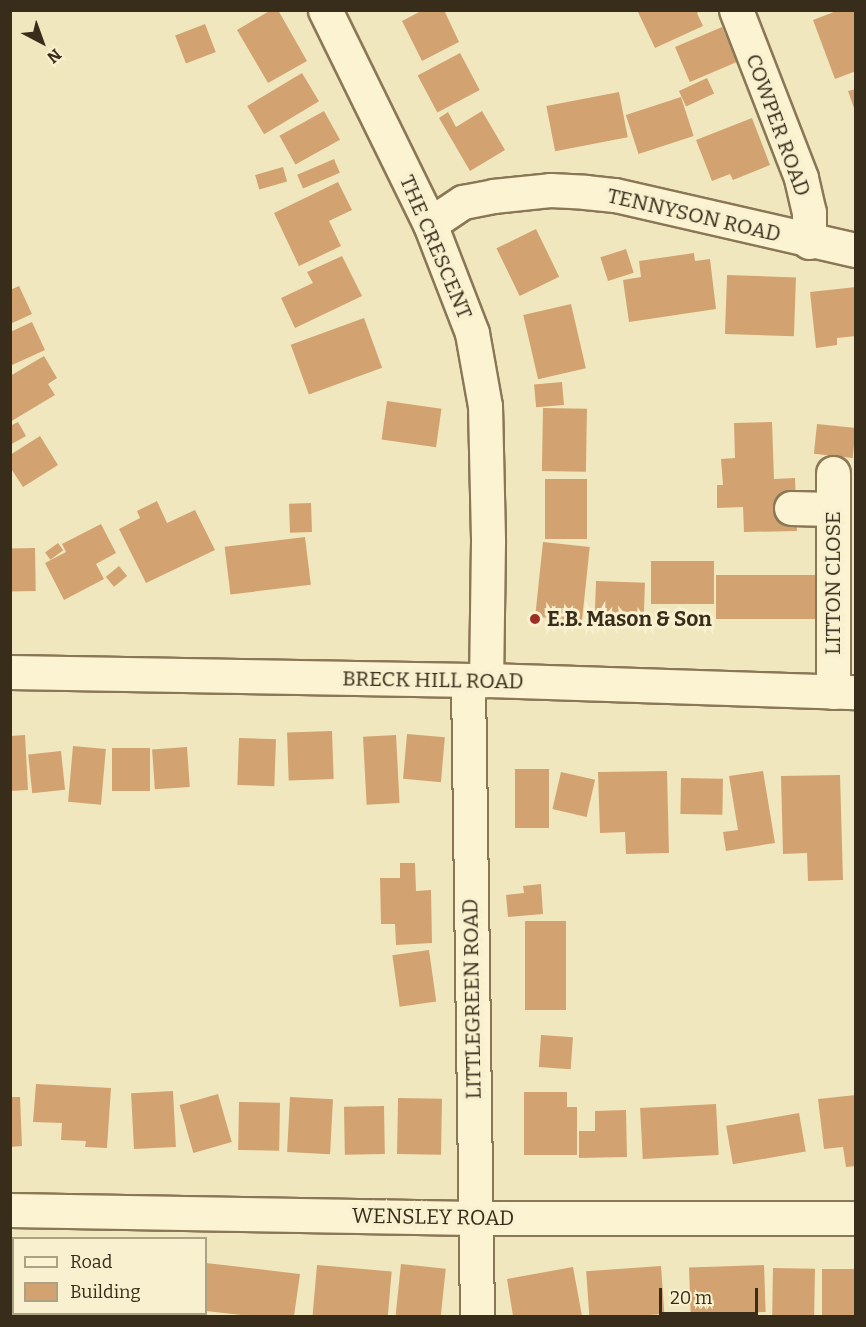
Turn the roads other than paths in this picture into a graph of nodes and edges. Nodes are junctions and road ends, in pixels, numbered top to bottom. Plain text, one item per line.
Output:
1 (325, 10) edge
2 (736, 10) edge
3 (430, 225) junction
4 (809, 242) junction
5 (855, 250) edge
6 (833, 473) dead end
7 (791, 508) dead end
8 (832, 509) junction
9 (10, 672) edge
10 (477, 681) junction
11 (844, 692) edge
12 (10, 1210) edge
13 (474, 1218) junction
14 (855, 1218) edge
15 (477, 1317) edge

1 - 3 street, THE CRESCENT
2 - 4 street, COWPER ROAD
3 - 4 street, TENNYSON ROAD
3 - 10 street, THE CRESCENT
4 - 5 street, TENNYSON ROAD
6 - 8 street, LITTON CLOSE
7 - 8 street
8 - 11 street, LITTON CLOSE
9 - 10 street, BRECK HILL ROAD
10 - 11 street, BRECK HILL ROAD
10 - 13 street, LITTLEGREEN ROAD
12 - 13 street, WENSLEY ROAD
13 - 14 street, WENSLEY ROAD
13 - 15 street, LITTLEGREEN ROAD

